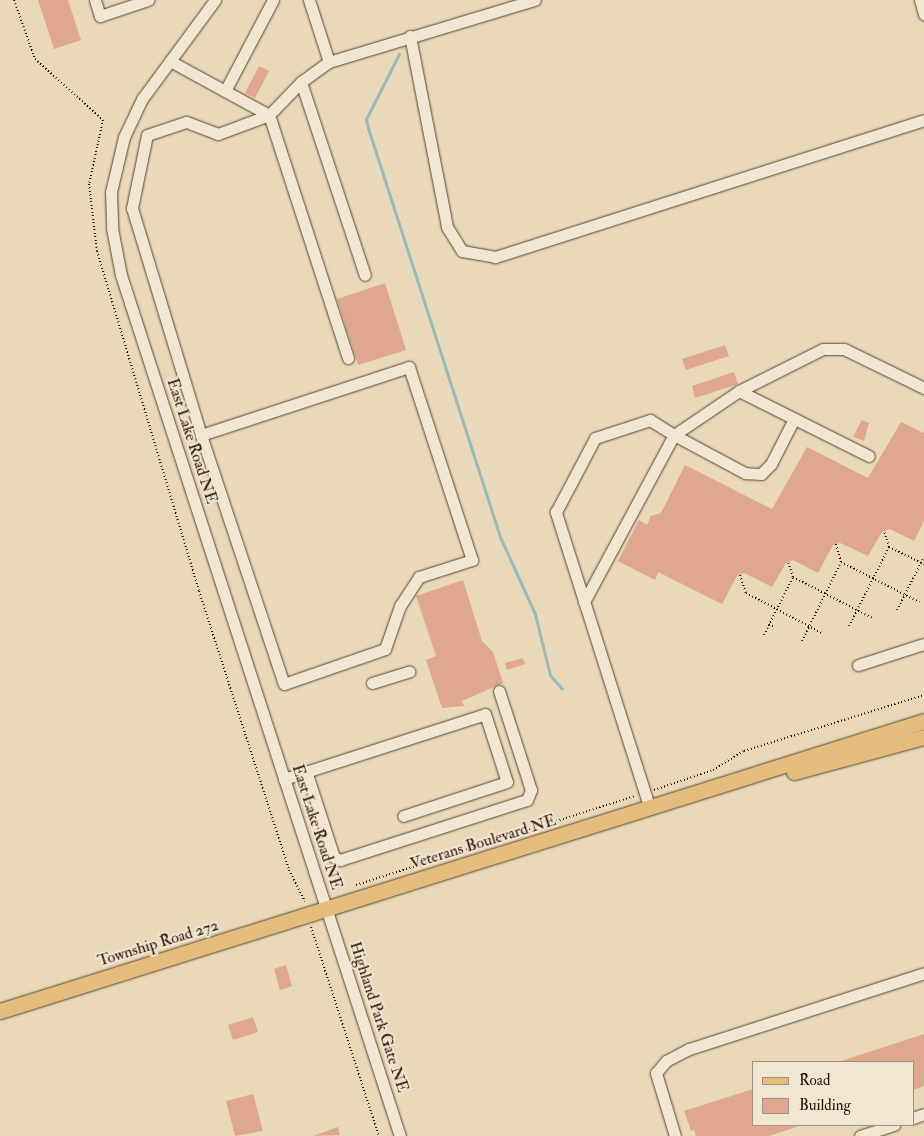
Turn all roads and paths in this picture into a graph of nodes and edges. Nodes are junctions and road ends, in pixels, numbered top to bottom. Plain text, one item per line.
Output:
1 (14, 0) edge
2 (96, 0) edge
3 (148, 0) edge
4 (215, 0) edge
5 (273, 0) edge
6 (309, 0) edge
7 (535, 0) edge
8 (920, 0) edge
9 (924, 14) edge
10 (410, 36) junction
11 (170, 61) junction
12 (329, 62) junction
13 (300, 82) junction
14 (225, 91) junction
15 (269, 115) junction
16 (924, 120) edge
17 (365, 275) dead end
18 (348, 358) dead end
19 (924, 388) edge
20 (739, 391) junction
21 (794, 419) junction
22 (201, 435) junction
23 (674, 435) junction
24 (869, 456) dead end
25 (884, 531) dead end
26 (836, 544) dead end
27 (889, 547) junction
28 (924, 556) edge
29 (788, 562) dead end
30 (841, 562) junction
31 (922, 563) edge
32 (740, 575) dead end
33 (793, 577) junction
34 (873, 578) junction
35 (825, 594) junction
36 (905, 595) junction
37 (584, 602) junction
38 (919, 602) dead end
39 (776, 609) junction
40 (857, 610) junction
41 (897, 610) dead end
42 (872, 618) dead end
43 (769, 624) junction
44 (809, 626) junction
45 (849, 626) dead end
46 (774, 627) dead end
47 (822, 633) dead end
48 (764, 635) dead end
49 (802, 640) dead end
50 (924, 644) edge
51 (858, 665) dead end
52 (409, 672) dead end
53 (372, 683) dead end
54 (498, 691) dead end
55 (924, 721) edge
56 (924, 738) edge
57 (306, 771) junction
58 (284, 779) junction
59 (650, 809) junction
60 (403, 816) dead end
61 (305, 902) dead end
62 (326, 909) junction
63 (313, 936) dead end
64 (924, 973) edge
65 (0, 1011) edge
66 (891, 1126) edge
67 (865, 1135) edge
68 (379, 1136) edge
69 (400, 1136) edge
70 (675, 1136) edge

1 - 61 path
2 - 3 street
4 - 11 street, East Lake Road NE
5 - 14 street
6 - 12 street
7 - 10 street
8 - 9 street
10 - 12 street
10 - 16 street
11 - 14 street
11 - 58 street, East Lake Road NE
12 - 13 street
13 - 15 street
13 - 17 street
14 - 15 street
15 - 18 street
15 - 22 street
19 - 20 street
20 - 21 street
20 - 23 street
21 - 23 street
21 - 24 street
22 - 22 street
23 - 37 street
23 - 37 street
25 - 27 path
26 - 30 path
27 - 31 path
27 - 34 path
28 - 31 path
29 - 33 path
30 - 34 path
30 - 35 path
31 - 36 path
32 - 39 path
33 - 35 path
33 - 39 path
34 - 36 path
34 - 40 path
35 - 40 path
35 - 44 path
36 - 38 path
36 - 41 path
37 - 59 street
39 - 43 path
39 - 44 path
40 - 42 path
40 - 45 path
43 - 46 path
43 - 48 path
44 - 47 path
44 - 49 path
50 - 51 street
52 - 53 street
54 - 57 street
55 - 59 main road, Veterans Boulevard NE
56 - 59 main road, Veterans Boulevard NE
57 - 58 street
57 - 60 street
58 - 62 street, East Lake Road NE
59 - 62 main road, Veterans Boulevard NE
62 - 65 main road, Township Road 272
62 - 69 street, Highland Park Gate NE
63 - 68 path
64 - 70 street
66 - 67 street

